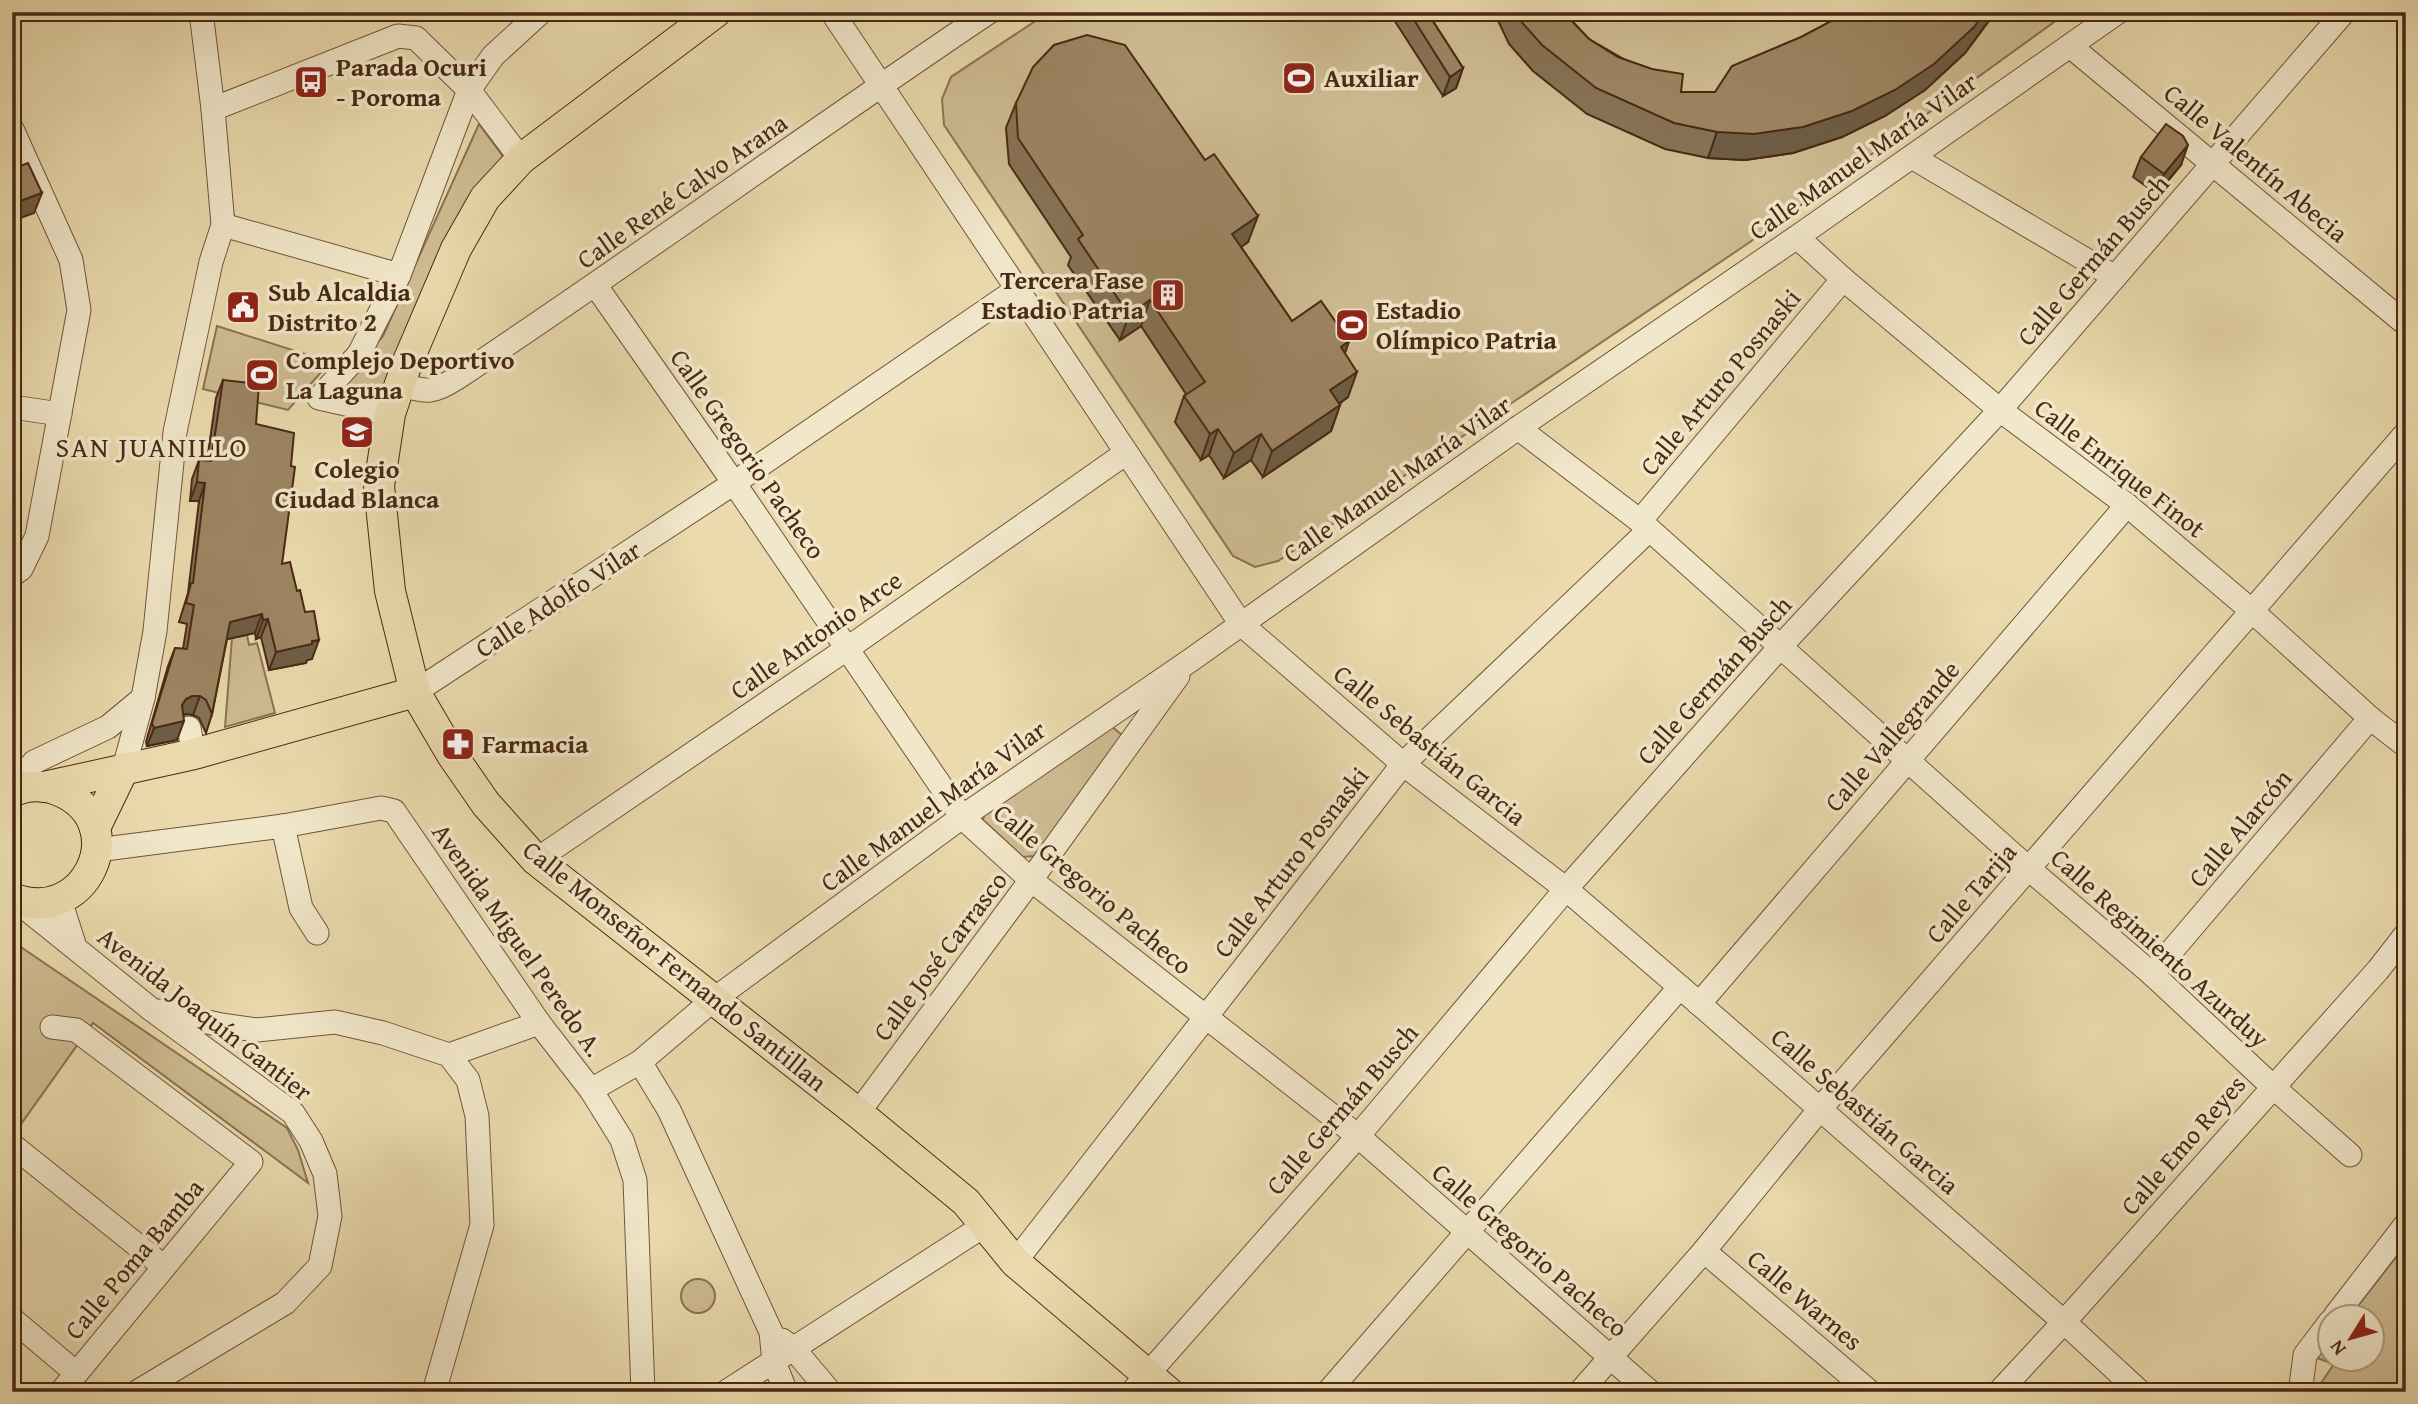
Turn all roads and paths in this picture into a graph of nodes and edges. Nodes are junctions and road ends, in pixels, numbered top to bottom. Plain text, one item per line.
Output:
1 (201, 12) edge
2 (716, 12) edge
3 (832, 12) edge
4 (989, 12) edge
5 (2118, 12) edge
6 (2344, 12) edge
7 (535, 14) edge
8 (2070, 46) junction
9 (880, 85) junction
10 (469, 90) junction
11 (213, 109) junction
12 (12, 129) edge
13 (1912, 156) junction
14 (521, 159) junction
15 (2213, 163) junction
16 (223, 225) junction
17 (1797, 237) junction
18 (398, 275) junction
19 (2115, 277) junction
20 (1843, 279) junction
21 (596, 286) junction
22 (1016, 290) junction
23 (2406, 324) edge
24 (400, 384) junction
25 (12, 408) edge
26 (2000, 410) junction
27 (60, 414) junction
28 (390, 414) junction
29 (1518, 428) junction
30 (2406, 433) edge
31 (1126, 453) junction
32 (734, 483) junction
33 (2127, 505) junction
34 (1644, 526) junction
35 (12, 575) edge
36 (2252, 611) junction
37 (1241, 624) junction
38 (1780, 647) junction
39 (848, 648) junction
40 (1188, 662) junction
41 (415, 692) junction
42 (143, 698) junction
43 (2370, 718) junction
44 (2406, 746) edge
45 (1908, 762) junction
46 (1403, 764) junction
47 (124, 768) junction
48 (44, 787) junction
49 (12, 789) edge
50 (962, 817) junction
51 (283, 825) junction
52 (96, 839) junction
53 (536, 860) junction
54 (2029, 869) junction
55 (1031, 880) junction
56 (1566, 889) junction
57 (13, 899) edge
58 (60, 900) junction
59 (317, 933) dead end
60 (2406, 934) edge
61 (75, 947) junction
62 (2152, 974) junction
63 (1680, 987) junction
64 (713, 1000) junction
65 (1699, 1004) junction
66 (152, 1010) junction
67 (1206, 1019) junction
68 (539, 1023) junction
69 (52, 1027) dead end
70 (449, 1055) junction
71 (640, 1062) junction
72 (2272, 1086) junction
73 (591, 1090) junction
74 (1820, 1109) junction
75 (858, 1113) junction
76 (1358, 1136) junction
77 (12, 1145) edge
78 (2350, 1155) dead end
79 (2406, 1224) edge
80 (985, 1225) junction
81 (1468, 1233) junction
82 (1704, 1251) junction
83 (1015, 1262) junction
84 (163, 1266) junction
85 (2346, 1302) edge
86 (12, 1319) edge
87 (2064, 1322) junction
88 (771, 1332) junction
89 (2316, 1340) edge
90 (793, 1348) junction
91 (1610, 1357) junction
92 (774, 1362) junction
93 (76, 1373) junction
94 (1149, 1386) edge
95 (61, 1392) edge
96 (137, 1392) edge
97 (434, 1392) edge
98 (643, 1392) edge
99 (726, 1392) edge
100 (786, 1392) edge
101 (830, 1392) edge
102 (1328, 1392) edge
103 (1580, 1392) edge
104 (1650, 1392) edge
105 (1870, 1392) edge
106 (1999, 1392) edge
107 (2140, 1392) edge
108 (2297, 1392) edge

1 - 11 street
2 - 14 main road, Calle Monseñor Fernando Santillan
3 - 9 street, Calle Sebastián Garcia
4 - 9 street, Calle René Calvo Arana
5 - 8 street, Calle Manuel María Vilar
6 - 15 street, Calle Germán Busch
7 - 10 street
8 - 13 street, Calle Manuel María Vilar
8 - 15 street, Calle Valentín Abecia
9 - 21 street, Calle René Calvo Arana
9 - 22 street, Calle Sebastián Garcia
10 - 11 street
10 - 14 street
10 - 18 street
11 - 16 street
12 - 27 street
13 - 17 street, Calle Manuel María Vilar
13 - 19 street
14 - 24 main road, Calle Monseñor Fernando Santillan
15 - 19 street, Calle Germán Busch
15 - 23 street, Calle Valentín Abecia
16 - 18 street
16 - 42 street
17 - 20 street, Calle Enrique Finot
17 - 29 street, Calle Manuel María Vilar
18 - 28 street
19 - 26 street, Calle Germán Busch
20 - 26 street, Calle Enrique Finot
20 - 34 street, Calle Arturo Posnaski
21 - 24 street, Calle René Calvo Arana
21 - 32 street, Calle Gregorio Pacheco
22 - 31 street, Calle Sebastián Garcia
22 - 32 street, Calle Adolfo Vilar
24 - 28 main road, Calle Monseñor Fernando Santillan
25 - 27 street
26 - 33 street, Calle Enrique Finot
26 - 38 street, Calle Germán Busch
27 - 35 street
28 - 41 main road, Calle Monseñor Fernando Santillan
29 - 34 street, Calle Regimiento Azurduy
29 - 37 street, Calle Manuel María Vilar
30 - 36 street, Calle Tarija
31 - 37 street, Calle Sebastián Garcia
31 - 39 street, Calle Antonio Arce
32 - 39 street, Calle Gregorio Pacheco
32 - 41 street, Calle Adolfo Vilar
33 - 36 street, Calle Enrique Finot
33 - 45 street, Calle Vallegrande
34 - 38 street, Calle Regimiento Azurduy
34 - 46 street, Calle Arturo Posnaski
36 - 43 street, Calle Enrique Finot
36 - 54 street, Calle Tarija
37 - 40 street, Calle Manuel María Vilar
37 - 46 street, Calle Sebastián Garcia
38 - 45 street, Calle Regimiento Azurduy
38 - 56 street, Calle Germán Busch
39 - 50 street, Calle Gregorio Pacheco
39 - 53 street, Calle Antonio Arce
40 - 50 street, Calle Manuel María Vilar
40 - 55 street, Calle José Carrasco
41 - 47 main road, Calle Adolfo Vilar
41 - 53 main road, Calle Monseñor Fernando Santillan
42 - 47 street
42 - 49 street
43 - 44 street, Calle Enrique Finot
43 - 62 street, Calle Alarcón
45 - 54 street, Calle Regimiento Azurduy
45 - 65 street, Calle Vallegrande
46 - 56 street, Calle Sebastián Garcia
46 - 67 street, Calle Arturo Posnaski
47 - 48 main road, Calle Adolfo Vilar
47 - 52 main road
48 - 49 main road, Calle Adolfo Vilar
48 - 52 main road
50 - 55 street, Calle Gregorio Pacheco
50 - 64 street, Calle Manuel María Vilar
51 - 52 street, Avenida Miguel Peredo A.
51 - 59 street
51 - 68 street, Avenida Miguel Peredo A.
52 - 58 main road
53 - 64 main road, Calle Monseñor Fernando Santillan
54 - 62 street, Calle Regimiento Azurduy
54 - 74 street, Calle Tarija
55 - 67 street, Calle Gregorio Pacheco
55 - 75 street, Calle José Carrasco
56 - 63 street, Calle Sebastián Garcia
56 - 76 street, Calle Germán Busch
57 - 58 main road
57 - 61 street, Avenida Joaquín Gantier
58 - 61 street
60 - 72 street, Calle Emo Reyes
61 - 66 street, Avenida Joaquín Gantier
62 - 72 street, Calle Regimiento Azurduy
63 - 65 street, Calle Sebastián Garcia
63 - 81 street
64 - 71 street, Calle Manuel María Vilar
64 - 75 main road, Calle Monseñor Fernando Santillan
65 - 74 street, Calle Sebastián Garcia
66 - 70 street
66 - 96 street, Avenida Joaquín Gantier
67 - 76 street, Calle Gregorio Pacheco
67 - 83 street, Calle Arturo Posnaski
68 - 70 street
68 - 73 street, Avenida Miguel Peredo A.
69 - 84 street, Calle Poma Bamba
70 - 97 street
71 - 73 street, Calle Manuel María Vilar
71 - 88 street
72 - 78 street, Calle Regimiento Azurduy
72 - 87 street, Calle Emo Reyes
73 - 98 street, Avenida Miguel Peredo A.
74 - 82 street, Calle Tarija
74 - 87 street, Calle Sebastián Garcia
75 - 80 main road, Calle Monseñor Fernando Santillan
76 - 81 street, Calle Gregorio Pacheco
76 - 94 street, Calle Germán Busch
77 - 84 street
79 - 85 street
80 - 83 main road, Calle Monseñor Fernando Santillan
80 - 90 street
81 - 91 street, Calle Gregorio Pacheco
81 - 102 street
82 - 91 street, Calle Tarija
82 - 105 street, Calle Warnes
83 - 94 main road, Calle Monseñor Fernando Santillan
84 - 93 street, Calle Poma Bamba
86 - 93 street
87 - 106 street, Calle Emo Reyes
87 - 107 street, Calle Sebastián Garcia
88 - 90 street
88 - 92 street
89 - 108 street
90 - 92 street
90 - 101 street
91 - 103 street, Calle Tarija
91 - 104 street, Calle Gregorio Pacheco
92 - 99 street
92 - 100 street
93 - 95 street, Calle Poma Bamba

